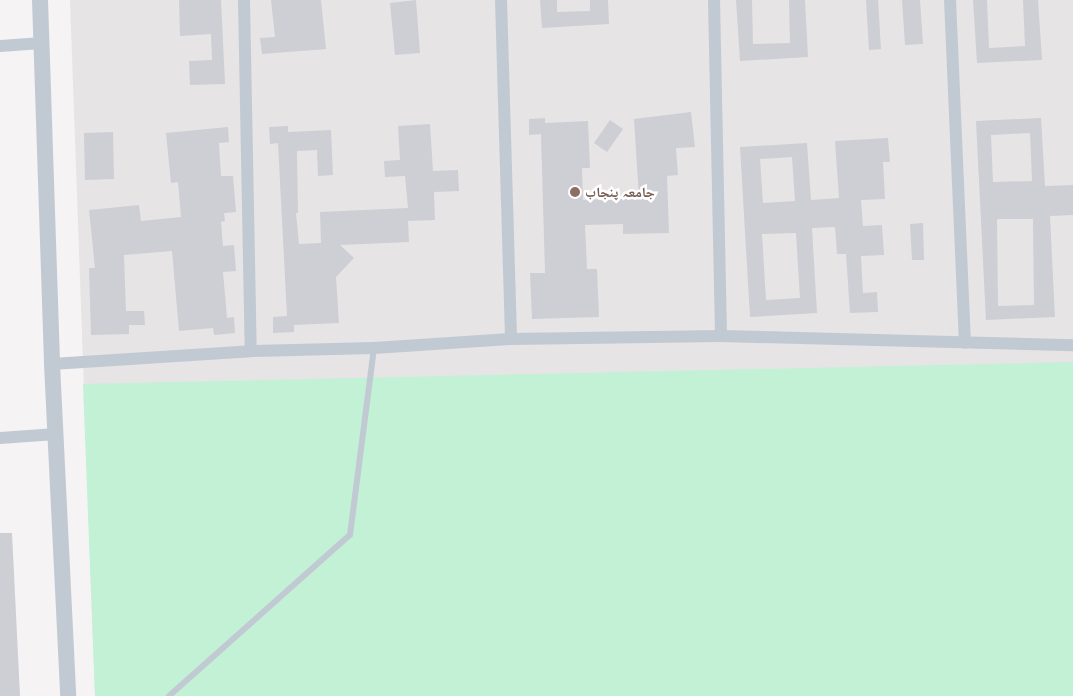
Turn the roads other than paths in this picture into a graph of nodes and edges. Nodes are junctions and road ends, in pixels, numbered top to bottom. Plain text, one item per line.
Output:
1 (40, 0) edge
2 (244, 0) edge
3 (501, 0) edge
4 (714, 0) edge
5 (950, 0) edge
6 (42, 43) junction
7 (0, 46) edge
8 (721, 336) junction
9 (512, 338) junction
10 (965, 344) junction
11 (1073, 345) edge
12 (374, 348) junction
13 (251, 351) junction
14 (52, 364) junction
15 (56, 434) junction
16 (0, 438) edge
17 (68, 696) edge
18 (169, 696) edge

1 - 6 street
2 - 13 street
3 - 9 street
4 - 8 street
5 - 10 street
6 - 7 street
6 - 14 street
8 - 9 street
8 - 10 street
9 - 12 street
10 - 11 street
12 - 13 street
12 - 18 lane
13 - 14 street
14 - 15 street
15 - 16 street
15 - 17 street

